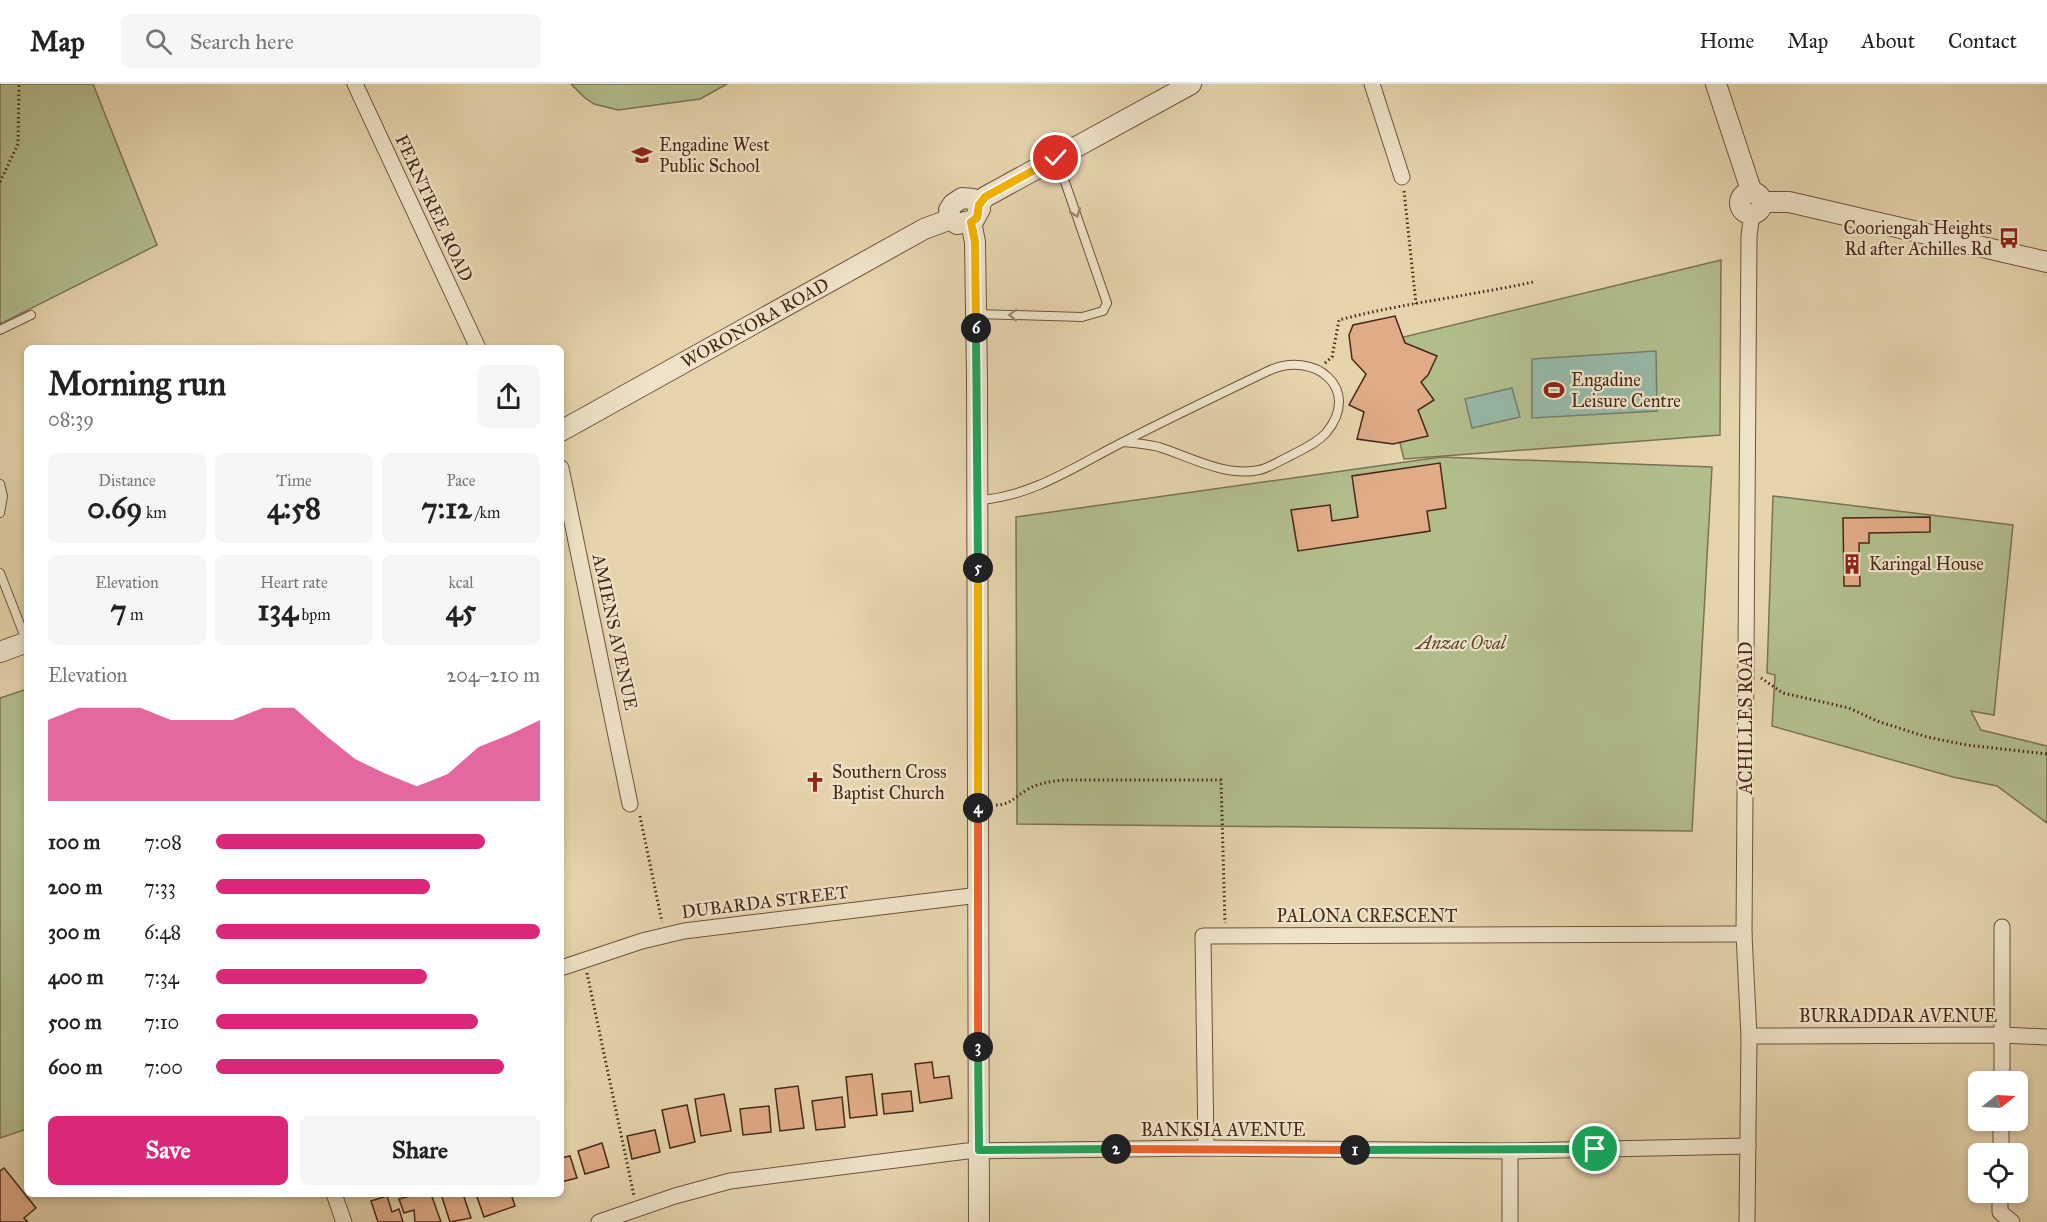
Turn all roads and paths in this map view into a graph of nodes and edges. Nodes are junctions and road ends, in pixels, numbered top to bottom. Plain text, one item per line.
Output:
1 (19, 84) edge
2 (355, 84) edge
3 (1191, 84) edge
4 (1372, 84) edge
5 (1716, 84) edge
6 (1056, 158) junction
7 (1402, 177) joint
8 (0, 182) edge
9 (1755, 203) junction
10 (975, 213) junction
11 (2047, 262) edge
12 (1533, 282) dead end
13 (1416, 304) junction
14 (976, 314) junction
15 (31, 315) dead end
16 (0, 330) edge
17 (477, 345) edge
18 (1319, 369) junction
19 (564, 429) edge
20 (1123, 442) junction
21 (564, 483) edge
22 (0, 484) edge
23 (978, 500) junction
24 (0, 513) edge
25 (0, 573) edge
26 (24, 634) edge
27 (24, 643) edge
28 (0, 652) edge
29 (1747, 668) junction
30 (2047, 754) edge
31 (630, 804) joint
32 (978, 806) junction
33 (979, 895) junction
34 (2002, 927) dead end
35 (1744, 934) junction
36 (664, 935) junction
37 (1225, 936) junction
38 (584, 960) junction
39 (564, 967) edge
40 (2002, 1035) junction
41 (1749, 1036) junction
42 (2047, 1037) edge
43 (2002, 1071) edge
44 (1748, 1146) junction
45 (1206, 1148) junction
46 (979, 1150) junction
47 (1510, 1151) junction
48 (335, 1197) edge
49 (2000, 1203) edge
50 (637, 1209) junction
51 (344, 1222) edge
52 (599, 1222) edge
53 (979, 1222) edge
54 (1510, 1222) edge
55 (1748, 1222) edge
56 (2012, 1222) edge

1 - 8 path
2 - 17 street, FERNTREE ROAD
3 - 6 street
4 - 7 street
5 - 9 street, ACHILLES ROAD
6 - 10 street
6 -> 14 lane
7 - 13 path
9 - 11 street
9 - 29 street, ACHILLES ROAD
10 - 14 street
10 - 19 street, WORONORA ROAD
12 - 13 path
13 - 18 path
14 - 23 street
15 - 16 lane
18 - 20 lane
18 - 20 lane
20 - 23 lane
21 - 31 street, AMIENS AVENUE
22 - 24 lane
23 - 32 street
25 - 26 lane
27 - 28 street
29 - 30 path
29 - 35 street, ACHILLES ROAD
31 - 36 path
32 - 33 street
32 - 37 path
33 - 36 street, DUBARDA STREET
33 - 46 street
34 - 40 street
35 - 37 street, PALONA CRESCENT
35 - 41 street, ACHILLES ROAD
36 - 38 street, DUBARDA STREET
37 - 45 street, PALONA CRESCENT
38 - 39 street, DUBARDA STREET
38 - 50 path
40 - 41 street, BURRADDAR AVENUE
40 - 42 street, BURRADDAR AVENUE
40 - 43 street
41 - 44 street, ACHILLES ROAD
44 - 47 street, BANKSIA AVENUE
44 - 55 street, ACHILLES ROAD
45 - 46 street, BANKSIA AVENUE
45 - 47 street, BANKSIA AVENUE
46 - 50 street, BANKSIA AVENUE
46 - 53 street
47 - 54 street
48 - 51 street
49 - 56 street
50 - 52 street, BANKSIA AVENUE

